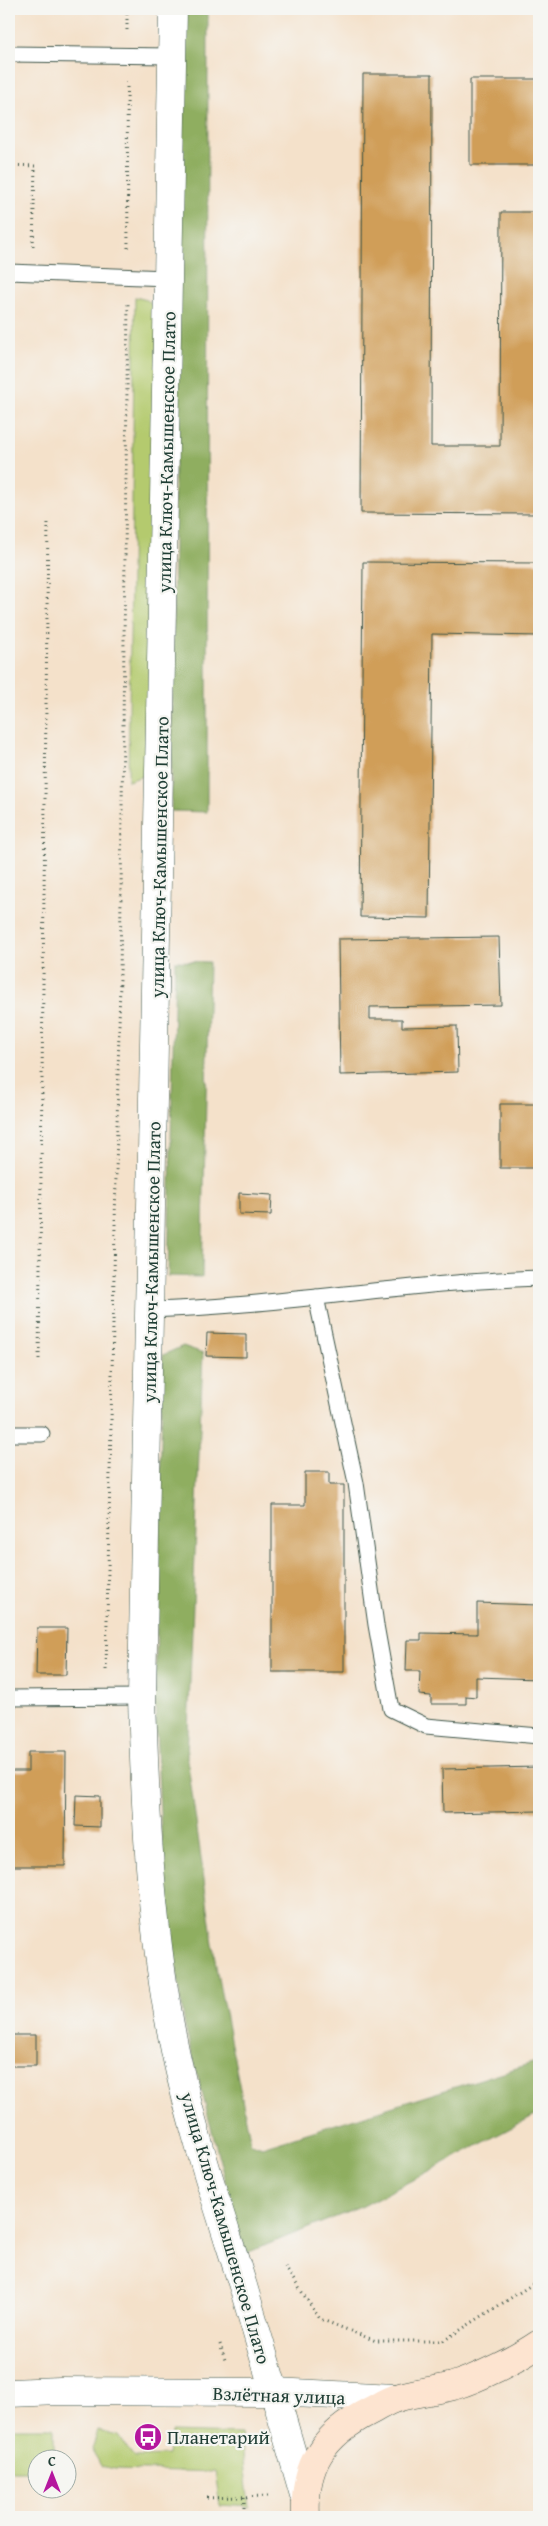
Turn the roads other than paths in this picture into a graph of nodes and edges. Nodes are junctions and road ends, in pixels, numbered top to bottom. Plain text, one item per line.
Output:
1 (173, 9) edge
2 (9, 54) edge
3 (171, 56) junction
4 (9, 272) edge
5 (168, 278) junction
6 (539, 1278) edge
7 (316, 1297) junction
8 (149, 1310) junction
9 (9, 1434) edge
10 (42, 1434) dead end
11 (142, 1697) junction
12 (9, 1698) edge
13 (539, 1736) edge
14 (539, 2344) edge
15 (274, 2392) junction
16 (9, 2393) edge
17 (395, 2398) junction
18 (305, 2506) edge

1 - 3 street, улица Ключ-Камышенское Плато
2 - 3 lane
3 - 5 street, улица Ключ-Камышенское Плато
4 - 5 lane
5 - 8 street, улица Ключ-Камышенское Плато
6 - 7 lane
7 - 8 lane
7 - 13 lane
8 - 11 street, улица Ключ-Камышенское Плато
9 - 10 lane
11 - 12 lane
11 - 15 street, улица Ключ-Камышенское Плато
14 - 17 main road, Взлётная улица
15 - 16 street, Взлётная улица
15 - 17 street, Взлётная улица
15 - 18 street, улица Ключ-Камышенское Плато
17 - 18 main road

